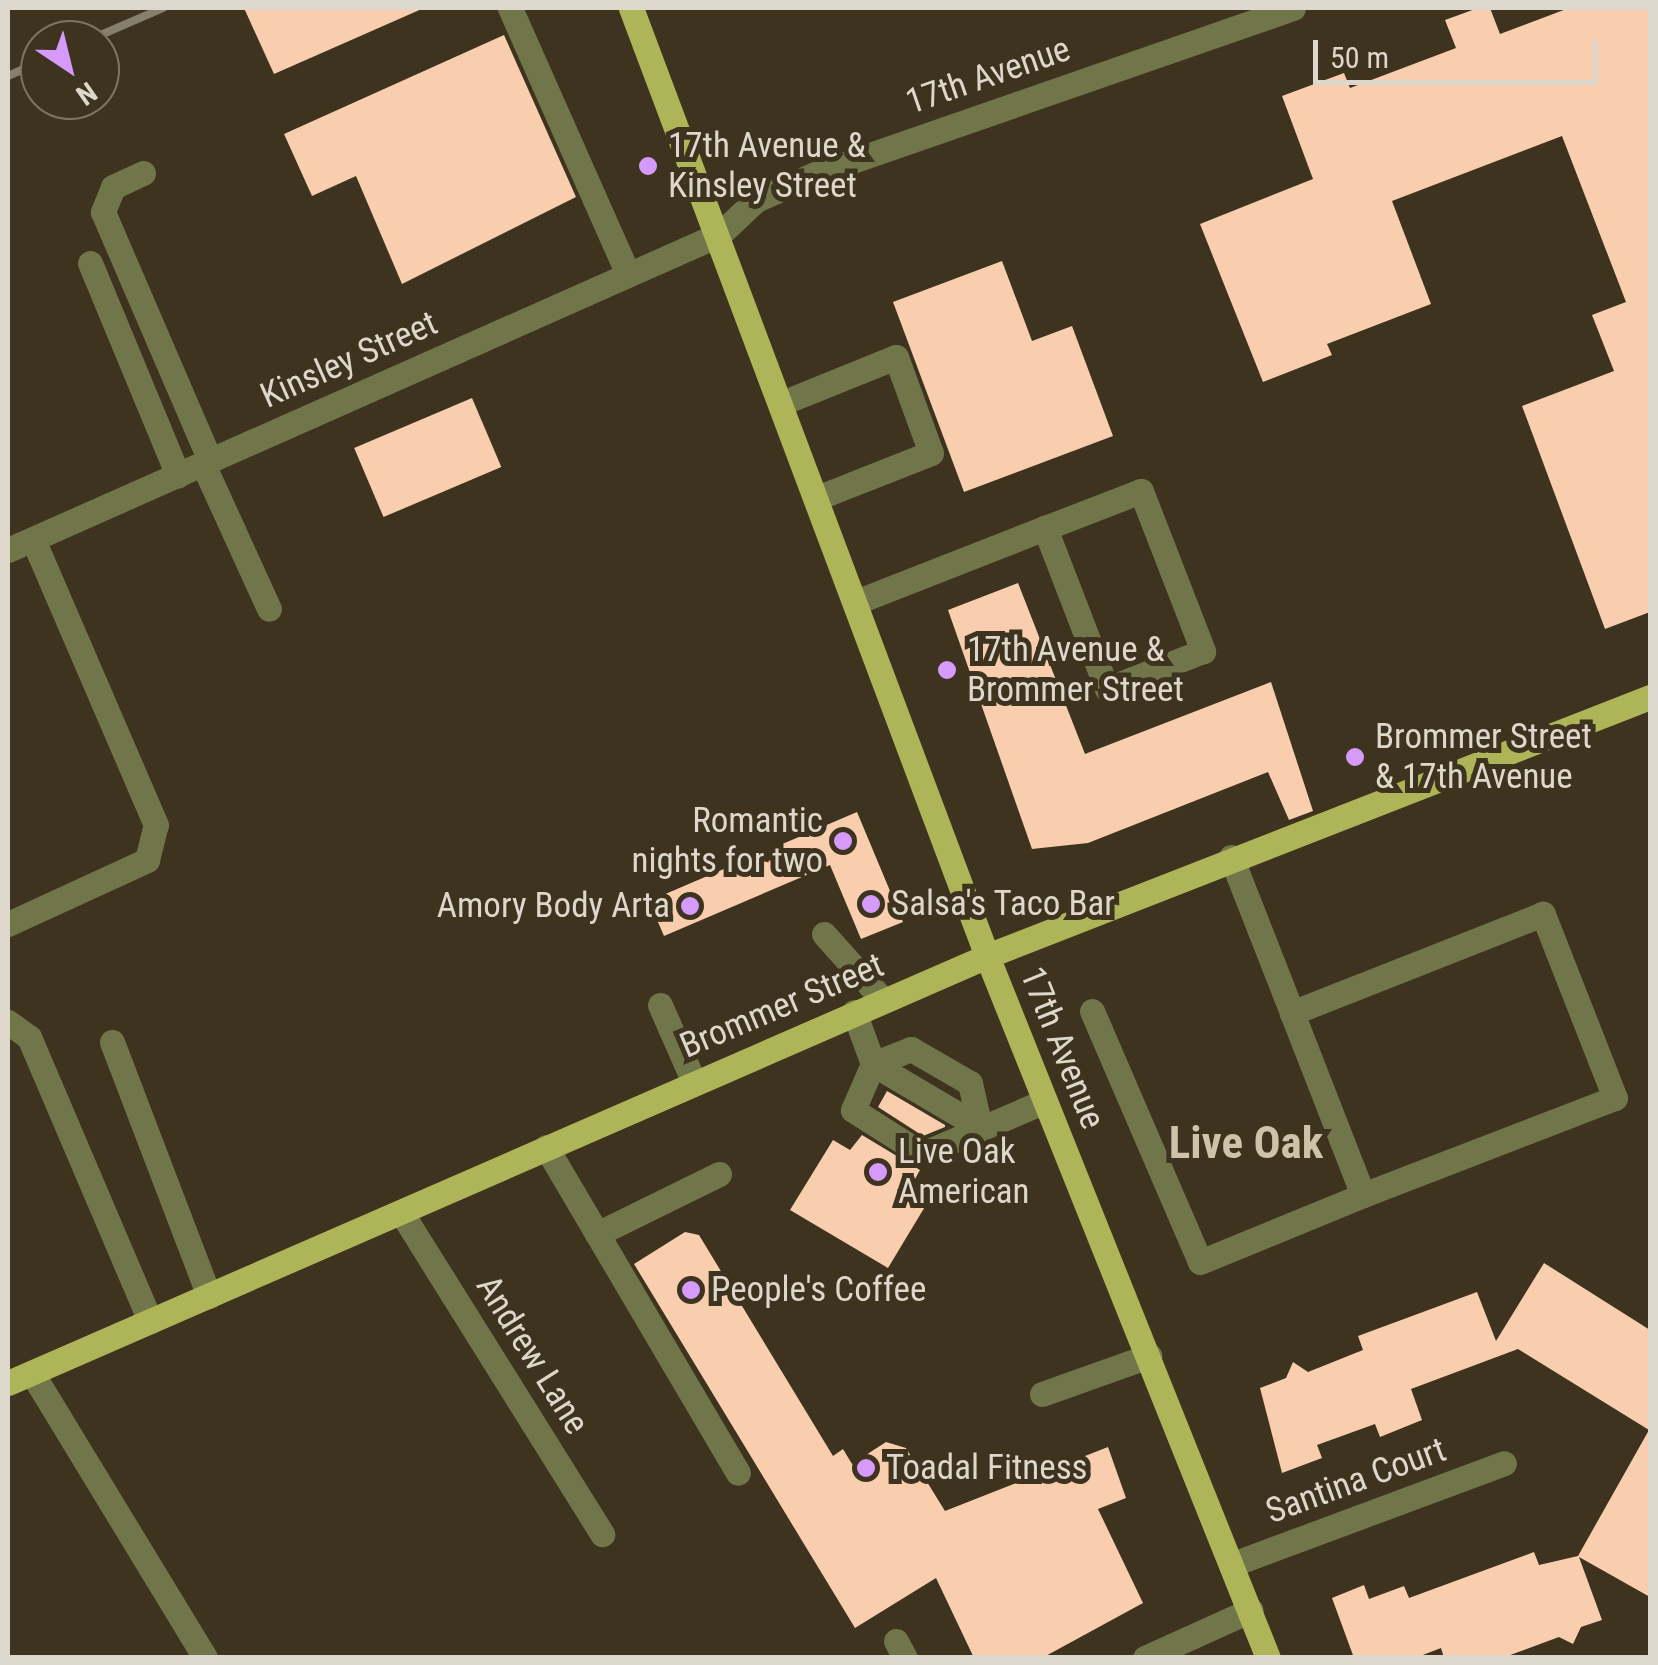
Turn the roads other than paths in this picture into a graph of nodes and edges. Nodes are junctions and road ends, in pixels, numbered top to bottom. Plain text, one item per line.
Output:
1 (510, 8) edge
2 (631, 8) edge
3 (1293, 8) edge
4 (143, 173) dead end
5 (720, 234) junction
6 (90, 263) dead end
7 (628, 274) junction
8 (782, 403) junction
9 (206, 462) junction
10 (178, 475) junction
11 (817, 498) junction
12 (1045, 528) junction
13 (32, 539) junction
14 (8, 550) edge
15 (856, 602) junction
16 (269, 609) dead end
17 (1650, 697) edge
18 (1231, 858) junction
19 (8, 924) edge
20 (824, 934) dead end
21 (987, 956) junction
22 (882, 1000) junction
23 (660, 1005) dead end
24 (1092, 1011) dead end
25 (854, 1012) junction
26 (1292, 1013) junction
27 (8, 1022) edge
28 (112, 1042) dead end
29 (873, 1064) junction
30 (694, 1082) junction
31 (1045, 1100) junction
32 (980, 1128) junction
33 (546, 1147) junction
34 (719, 1174) dead end
35 (1363, 1195) junction
36 (401, 1212) junction
37 (598, 1234) junction
38 (209, 1296) junction
39 (150, 1322) junction
40 (1149, 1356) junction
41 (20, 1378) edge
42 (1042, 1394) dead end
43 (1504, 1464) dead end
44 (738, 1473) dead end
45 (602, 1534) dead end
46 (1234, 1564) junction
47 (1251, 1610) junction
48 (205, 1658) edge
49 (1145, 1658) edge
50 (1268, 1658) edge

1 - 7 street
2 - 5 main road, 17th Avenue
3 - 5 street, 17th Avenue
4 - 9 street
5 - 7 street, Kinsley Street
5 - 8 main road, 17th Avenue
6 - 10 street
7 - 9 street, Kinsley Street
8 - 11 main road, 17th Avenue
8 - 11 street
9 - 10 street, Kinsley Street
9 - 16 street
10 - 13 street, Kinsley Street
11 - 15 main road, 17th Avenue
12 - 12 street
12 - 15 street
13 - 14 street, Kinsley Street
13 - 19 street
15 - 21 main road, 17th Avenue
17 - 18 main road, Brommer Street
18 - 21 main road, Brommer Street
18 - 26 street
20 - 22 street
21 - 22 main road, Brommer Street
21 - 31 main road, 17th Avenue
22 - 25 main road, Brommer Street
23 - 30 street
24 - 35 street
25 - 29 street
25 - 30 main road, Brommer Street
26 - 35 street
26 - 35 street
27 - 39 street
28 - 38 street
29 - 32 street
29 - 32 street
30 - 33 main road, Brommer Street
31 - 32 street
31 - 40 main road, 17th Avenue
33 - 36 main road, Brommer Street
33 - 37 street
34 - 37 street
36 - 38 main road, Brommer Street
36 - 45 street, Andrew Lane
37 - 44 street
38 - 39 main road, Brommer Street
39 - 41 main road, Brommer Street
40 - 42 street
40 - 46 main road, 17th Avenue
41 - 48 street
43 - 46 street, Santina Court
46 - 47 main road, 17th Avenue
47 - 49 street
47 - 50 main road, 17th Avenue

